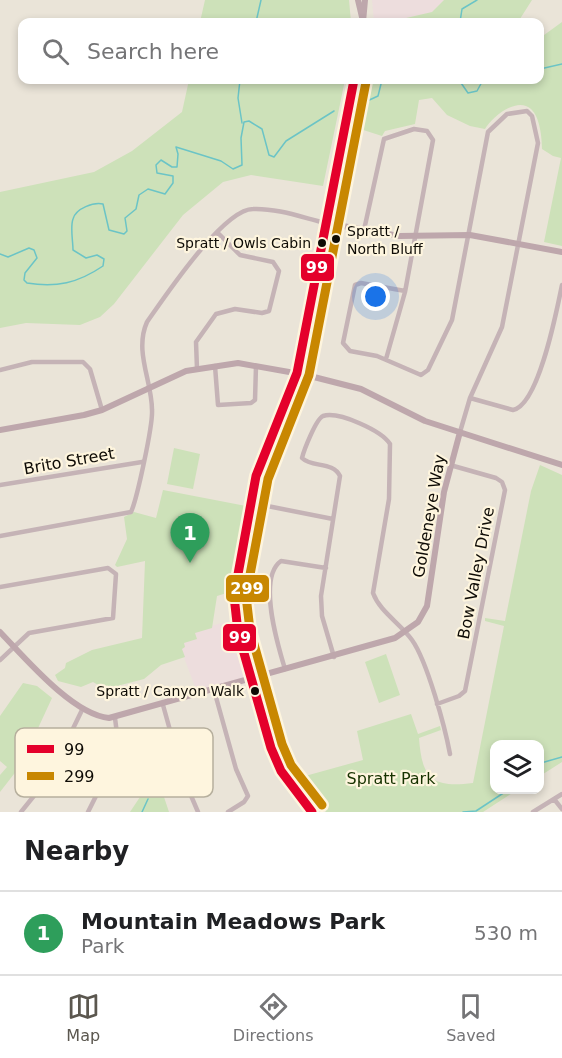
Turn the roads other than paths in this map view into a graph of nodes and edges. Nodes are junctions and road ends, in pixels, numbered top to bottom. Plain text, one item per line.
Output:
1 (358, 0) edge
2 (365, 0) edge
3 (362, 18) edge
4 (363, 18) edge
5 (353, 84) edge
6 (327, 223) junction
7 (364, 230) junction
8 (218, 233) junction
9 (468, 235) junction
10 (413, 237) junction
11 (519, 245) junction
12 (562, 252) edge
13 (562, 285) edge
14 (405, 291) junction
15 (386, 359) junction
16 (214, 366) junction
17 (256, 366) junction
18 (197, 369) junction
19 (0, 370) edge
20 (297, 373) junction
21 (148, 389) junction
22 (470, 398) junction
23 (102, 410) junction
24 (0, 430) edge
25 (460, 432) junction
26 (142, 462) junction
27 (450, 465) junction
28 (562, 465) edge
29 (0, 485) edge
30 (252, 503) junction
31 (333, 519) junction
32 (0, 536) edge
33 (326, 568) junction
34 (0, 587) edge
35 (0, 632) edge
36 (405, 632) junction
37 (14, 646) junction
38 (334, 657) junction
39 (0, 660) edge
40 (285, 670) junction
41 (251, 680) junction
42 (214, 690) junction
43 (436, 704) junction
44 (163, 705) junction
45 (82, 710) junction
46 (115, 718) junction
47 (73, 728) edge
48 (116, 728) edge
49 (169, 728) edge
50 (450, 754) dead end
51 (562, 794) edge
52 (33, 797) edge
53 (96, 797) edge
54 (192, 797) edge
55 (554, 799) junction
56 (562, 808) edge
57 (21, 812) edge
58 (88, 812) edge
59 (198, 812) edge
60 (228, 812) edge
61 (312, 812) edge
62 (533, 812) edge

1 - 3 street
2 - 4 street
5 - 6 street
6 - 7 street
6 - 8 street
6 - 20 street
7 - 10 street
7 - 10 street
8 - 18 street
8 - 21 street
9 - 10 street
9 - 11 street
9 - 11 street, Goldeneye Way
9 - 15 street
10 - 14 street
11 - 12 street
11 - 22 street, Goldeneye Way
13 - 22 street
14 - 15 street
14 - 15 street
16 - 17 street
16 - 17 street
16 - 18 street
17 - 20 street
18 - 21 street
19 - 23 street
20 - 25 street
20 - 30 street
21 - 23 street
21 - 26 street
22 - 25 street, Goldeneye Way
23 - 24 street
25 - 27 street, Goldeneye Way
25 - 28 street
26 - 29 street, Brito Street
26 - 32 street
27 - 36 street, Goldeneye Way
27 - 43 street, Bow Valley Drive
30 - 31 street
30 - 41 street
31 - 33 street
31 - 36 street
33 - 38 street
33 - 40 street
34 - 37 street
35 - 37 street
36 - 38 street, Goldeneye Way
36 - 43 street
37 - 39 street
37 - 45 street
38 - 40 street, Goldeneye Way
40 - 41 street, Goldeneye Way
41 - 42 street, Goldeneye Way
41 - 61 street
42 - 44 street, Goldeneye Way
42 - 60 street
43 - 50 street
44 - 46 street, Goldeneye Way
44 - 49 street
45 - 46 street
45 - 47 street
46 - 48 street
51 - 55 street
52 - 57 street
53 - 58 street
54 - 59 street
55 - 56 street
55 - 62 street

